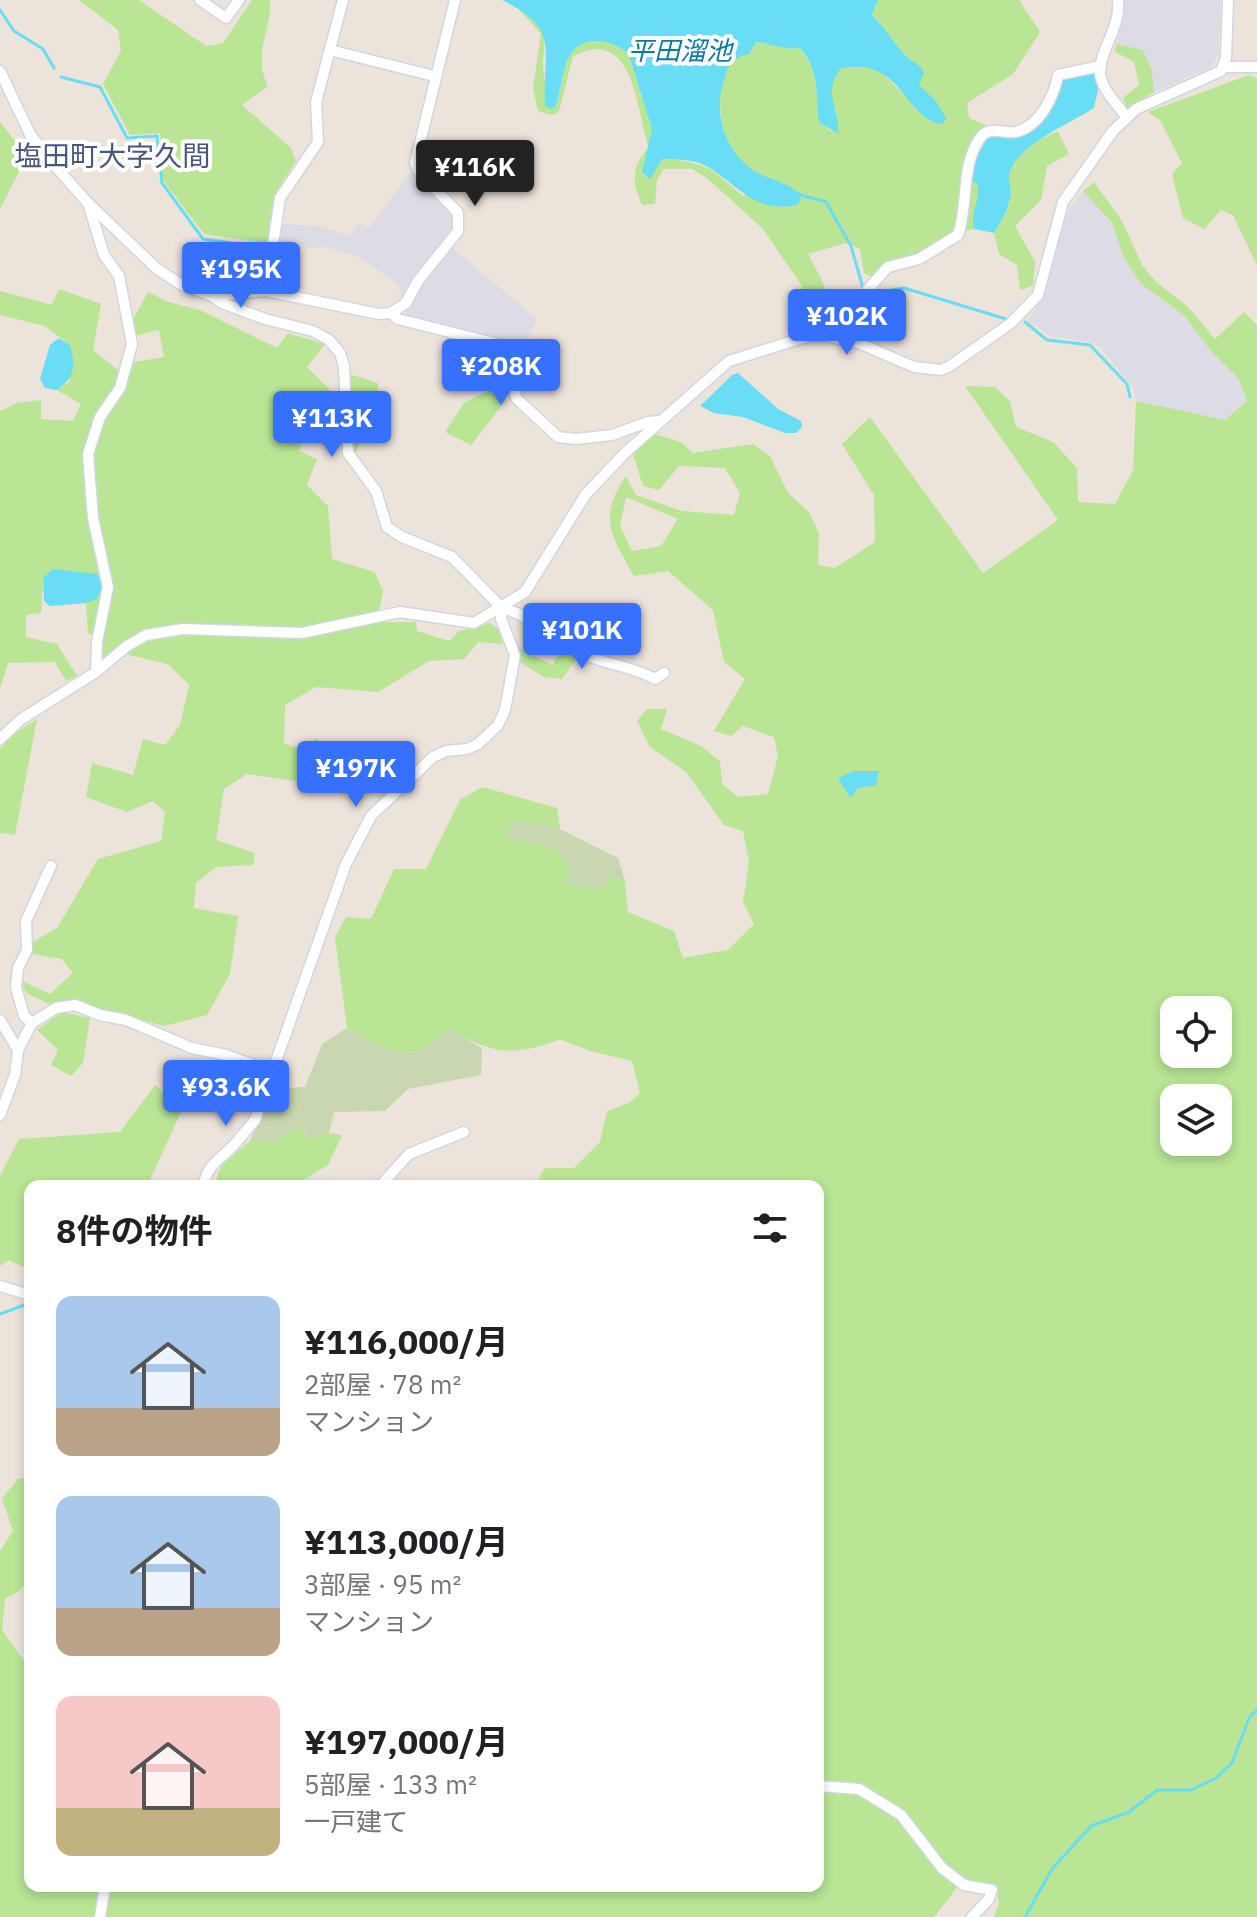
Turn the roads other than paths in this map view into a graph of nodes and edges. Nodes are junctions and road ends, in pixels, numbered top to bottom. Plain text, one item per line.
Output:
1 (200, 0) edge
2 (239, 0) edge
3 (343, 0) edge
4 (455, 0) edge
5 (1118, 0) edge
6 (1228, 0) edge
7 (330, 50) junction
8 (1101, 66) junction
9 (1224, 67) junction
10 (1257, 67) edge
11 (0, 71) edge
12 (434, 76) junction
13 (1127, 118) junction
14 (87, 202) junction
15 (266, 291) junction
16 (212, 296) junction
17 (391, 313) junction
18 (843, 339) junction
19 (660, 421) junction
20 (502, 608) junction
21 (96, 672) junction
22 (664, 673) dead end
23 (0, 739) edge
24 (51, 866) dead end
25 (0, 1020) edge
26 (32, 1023) junction
27 (18, 1050) junction
28 (273, 1072) junction
29 (0, 1115) edge
30 (464, 1132) dead end
31 (205, 1180) edge
32 (385, 1180) edge
33 (0, 1286) edge
34 (24, 1293) edge
35 (824, 1786) edge
36 (104, 1892) edge
37 (100, 1917) edge
38 (972, 1917) edge

1 - 2 street
3 - 7 street
4 - 12 street
5 - 8 street
6 - 9 street
7 - 12 street
7 - 15 street
8 - 13 street
8 - 18 street
9 - 10 street
9 - 13 street
11 - 14 street
12 - 17 street
13 - 18 street
14 - 16 street
14 - 21 street
15 - 16 street
15 - 17 street
16 - 20 street
17 - 19 street
18 - 19 street
19 - 20 street
20 - 21 street
20 - 22 street
20 - 28 street
21 - 23 street
24 - 26 street
25 - 27 street
26 - 27 street
26 - 28 street
27 - 29 street
28 - 31 street
30 - 32 street
33 - 34 street
35 - 38 street
36 - 37 street

